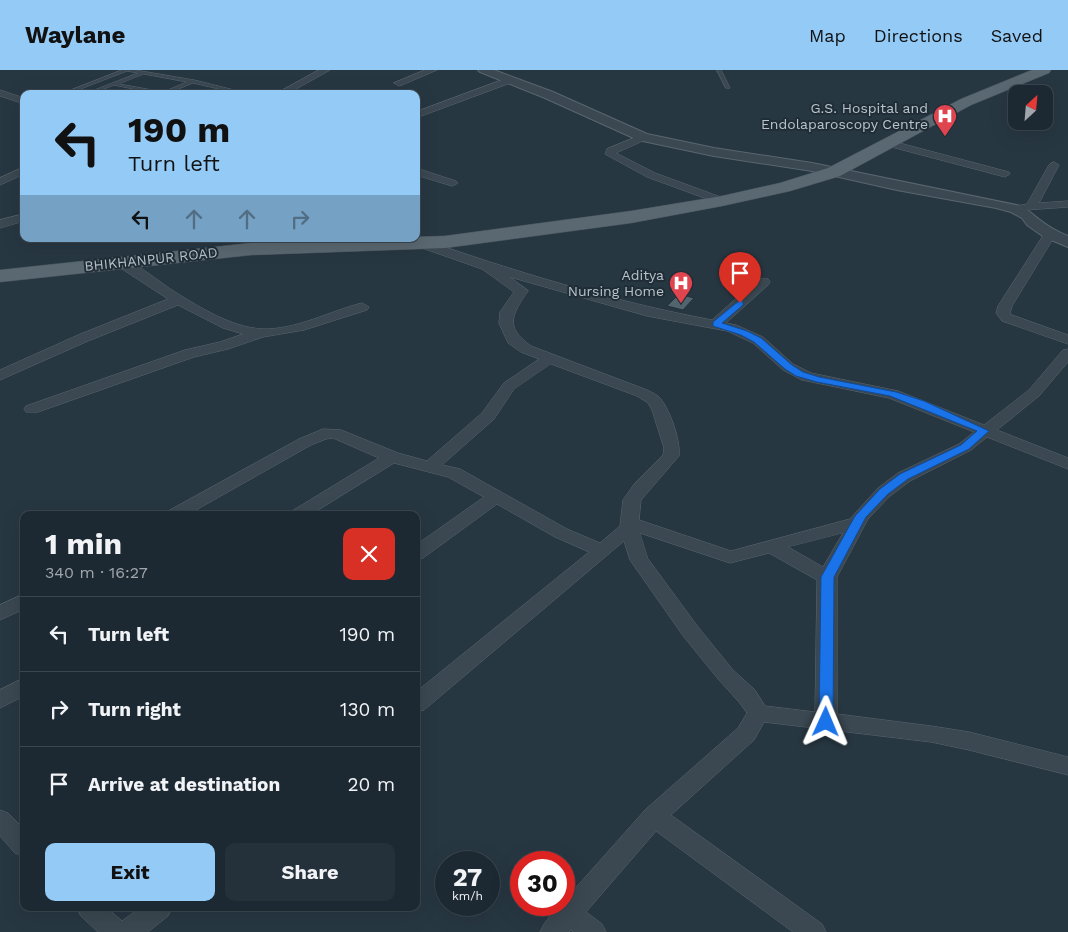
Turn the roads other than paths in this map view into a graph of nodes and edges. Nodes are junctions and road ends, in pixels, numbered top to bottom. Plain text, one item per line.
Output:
1 (127, 70) edge
2 (326, 70) edge
3 (433, 70) edge
4 (484, 70) edge
5 (719, 70) edge
6 (1044, 70) edge
7 (144, 72) junction
8 (510, 80) junction
9 (195, 81) junction
10 (399, 83) dead end
11 (114, 84) junction
12 (728, 87) dead end
13 (229, 88) junction
14 (73, 90) edge
15 (97, 90) edge
16 (148, 90) edge
17 (172, 90) edge
18 (224, 90) edge
19 (235, 90) edge
20 (287, 90) edge
21 (0, 93) edge
22 (12, 97) junction
23 (0, 100) edge
24 (20, 100) edge
25 (420, 114) edge
26 (643, 137) junction
27 (888, 143) junction
28 (1054, 165) dead end
29 (420, 171) edge
30 (20, 172) edge
31 (834, 172) junction
32 (1005, 174) dead end
33 (0, 182) edge
34 (452, 183) dead end
35 (722, 201) junction
36 (1068, 204) edge
37 (1031, 208) junction
38 (1016, 209) junction
39 (20, 218) edge
40 (0, 224) edge
41 (1050, 234) junction
42 (420, 241) edge
43 (395, 242) edge
44 (419, 242) edge
45 (1068, 242) edge
46 (120, 262) junction
47 (487, 266) junction
48 (0, 276) edge
49 (763, 282) dead end
50 (179, 300) junction
51 (362, 308) dead end
52 (716, 324) junction
53 (264, 333) junction
54 (1068, 340) edge
55 (1068, 352) edge
56 (550, 358) junction
57 (0, 376) edge
58 (32, 409) dead end
59 (984, 431) junction
60 (392, 457) junction
61 (1068, 464) edge
62 (430, 467) junction
63 (497, 496) junction
64 (181, 511) edge
65 (304, 511) edge
66 (858, 523) junction
67 (629, 525) junction
68 (770, 546) junction
69 (602, 550) junction
70 (420, 551) edge
71 (828, 577) junction
72 (20, 602) edge
73 (0, 613) edge
74 (20, 688) edge
75 (0, 700) edge
76 (420, 701) edge
77 (758, 713) junction
78 (826, 722) junction
79 (1068, 766) edge
80 (654, 816) junction
81 (93, 911) edge
82 (155, 911) edge
83 (560, 922) edge
84 (116, 932) edge
85 (128, 932) edge
86 (593, 932) edge
87 (813, 932) edge

1 - 7 lane
1 - 14 lane
2 - 20 street
3 - 10 street
4 - 8 street
5 - 12 lane
6 - 27 main road, BHIKHANPUR ROAD
7 - 9 lane
7 - 11 lane
8 - 25 street
8 - 26 street
9 - 13 lane
9 - 17 lane
11 - 15 lane
11 - 16 lane
13 - 18 lane
13 - 19 lane
21 - 22 street
22 - 23 street
22 - 24 street
26 - 31 street
26 - 35 street
27 - 31 main road, BHIKHANPUR ROAD
27 - 32 street
28 - 37 street
29 - 34 street
30 - 33 street
31 - 35 main road, BHIKHANPUR ROAD
31 - 38 street
35 - 42 main road, BHIKHANPUR ROAD
36 - 37 street
37 - 38 street
38 - 41 street
39 - 40 street
41 - 45 street
41 - 54 street
43 - 46 main road, BHIKHANPUR ROAD
44 - 47 street
46 - 48 main road, BHIKHANPUR ROAD
46 - 50 street
47 - 52 street
47 - 56 street
49 - 52 street
50 - 53 street
50 - 57 street
51 - 53 street
52 - 59 street
53 - 58 street
55 - 59 street
56 - 62 street
56 - 67 street
59 - 61 street
59 - 66 street
60 - 62 street
60 - 64 street
60 - 65 street
62 - 63 street
63 - 69 street
63 - 70 street
66 - 68 street
66 - 71 street
67 - 68 street
67 - 69 street
67 - 77 street
68 - 71 street
69 - 76 street
71 - 78 street
72 - 73 street
74 - 75 street
77 - 78 street
77 - 80 street
78 - 79 street
80 - 83 street
80 - 87 street
81 - 84 street
82 - 85 street
83 - 86 street

